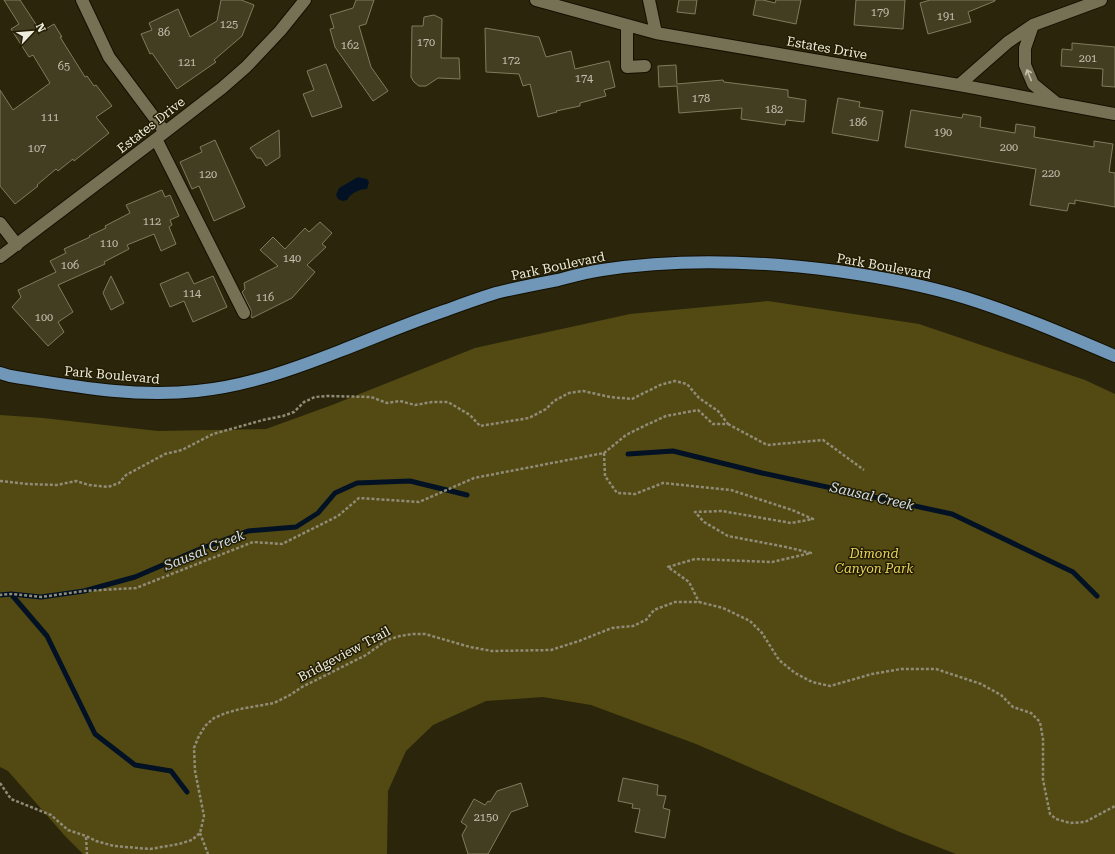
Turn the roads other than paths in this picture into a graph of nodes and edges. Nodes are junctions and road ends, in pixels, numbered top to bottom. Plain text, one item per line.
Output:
1 (82, 0) edge
2 (536, 0) edge
3 (649, 0) edge
4 (1101, 0) edge
5 (300, 3) edge
6 (627, 25) junction
7 (1033, 25) junction
8 (656, 33) junction
9 (645, 66) dead end
10 (959, 85) junction
11 (1056, 103) junction
12 (1115, 114) edge
13 (161, 135) junction
14 (0, 223) edge
15 (17, 244) junction
16 (0, 257) edge
17 (244, 313) dead end
18 (1115, 356) edge
19 (3, 376) edge

1 - 13 street
2 - 6 street, Estates Drive
3 - 8 street
4 - 7 street
5 - 13 street, Estates Drive
6 - 8 street, Estates Drive
6 - 9 street
7 - 10 street
11 -> 7 street
8 - 10 street, Estates Drive
10 - 11 street, Estates Drive
11 - 12 street, Estates Drive
13 - 15 street, Estates Drive
13 - 17 street
14 - 15 street
15 - 16 street, Estates Drive
18 - 19 main road, Park Boulevard

